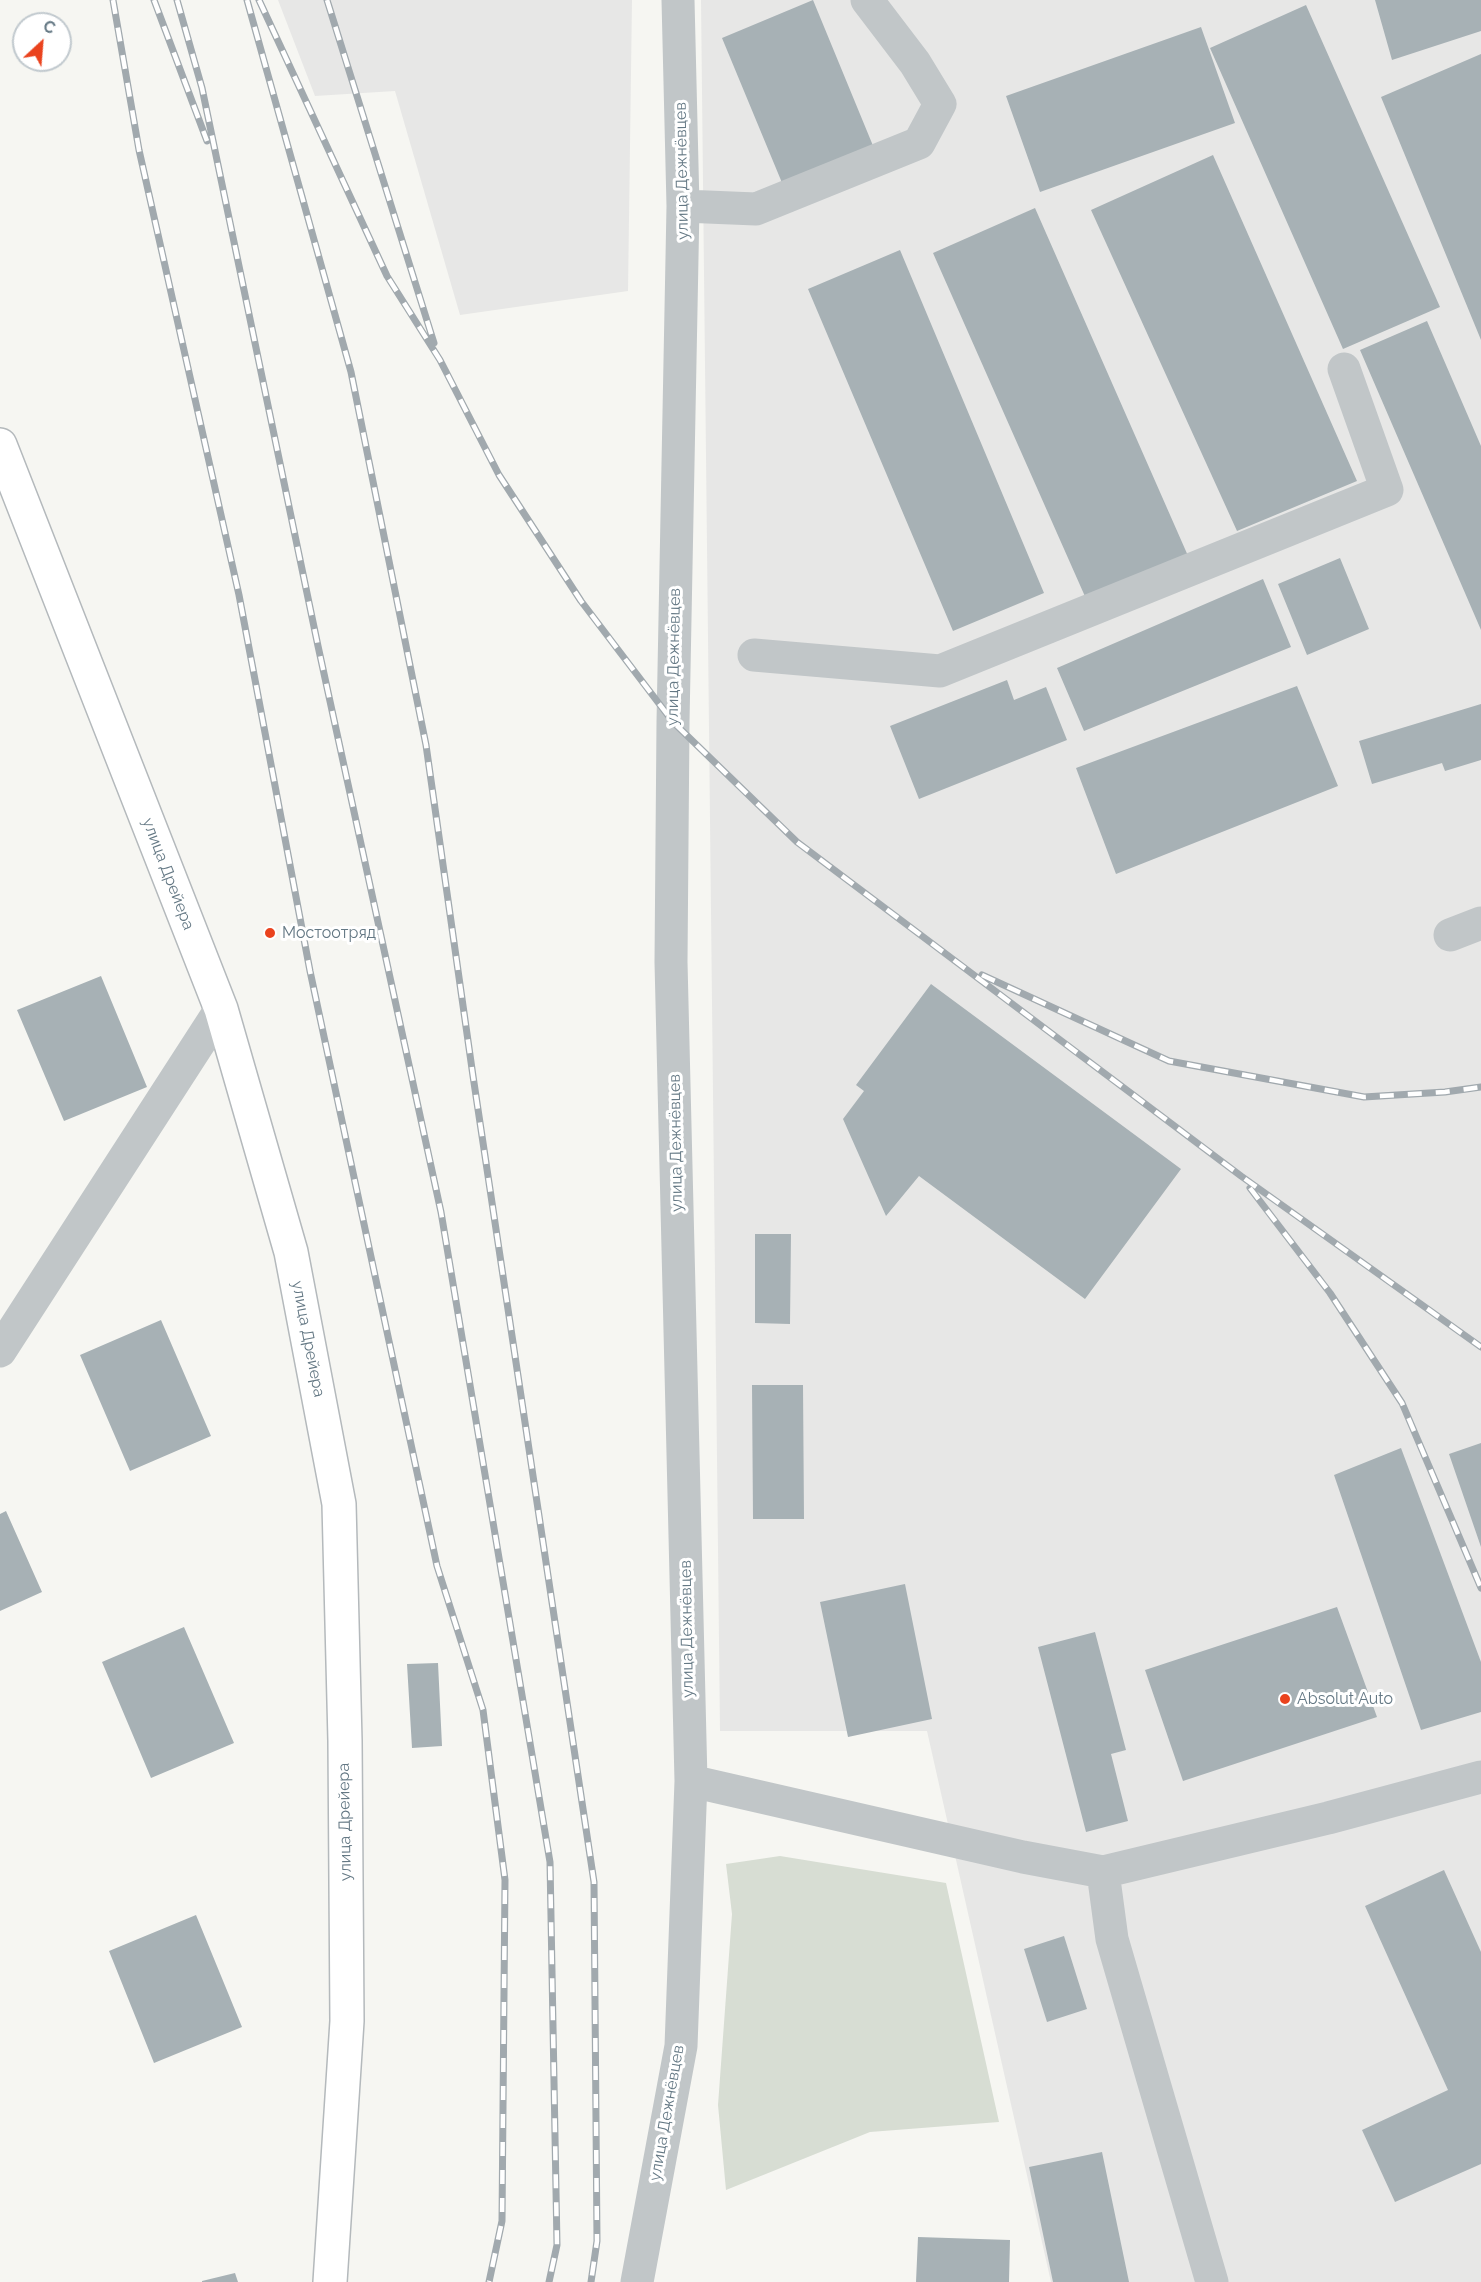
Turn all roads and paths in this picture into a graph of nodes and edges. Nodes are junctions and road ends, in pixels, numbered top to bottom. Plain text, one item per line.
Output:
1 (678, 0) edge
2 (867, 0) edge
3 (683, 206) junction
4 (1344, 369) dead end
5 (0, 445) edge
6 (754, 655) dead end
7 (1481, 922) edge
8 (1450, 935) dead end
9 (221, 1009) junction
10 (0, 1351) edge
11 (1481, 1777) edge
12 (691, 1780) junction
13 (1103, 1872) junction
14 (330, 2282) edge
15 (637, 2282) edge
16 (1212, 2282) edge

1 - 3 street, улица Дежнёвцев
2 - 3 street
3 - 12 street, улица Дежнёвцев
4 - 6 street
5 - 9 main road, улица Дрейера
7 - 8 street
9 - 10 street
9 - 14 main road, улица Дрейера
11 - 13 street
12 - 13 street
12 - 15 street, улица Дежнёвцев
13 - 16 street

